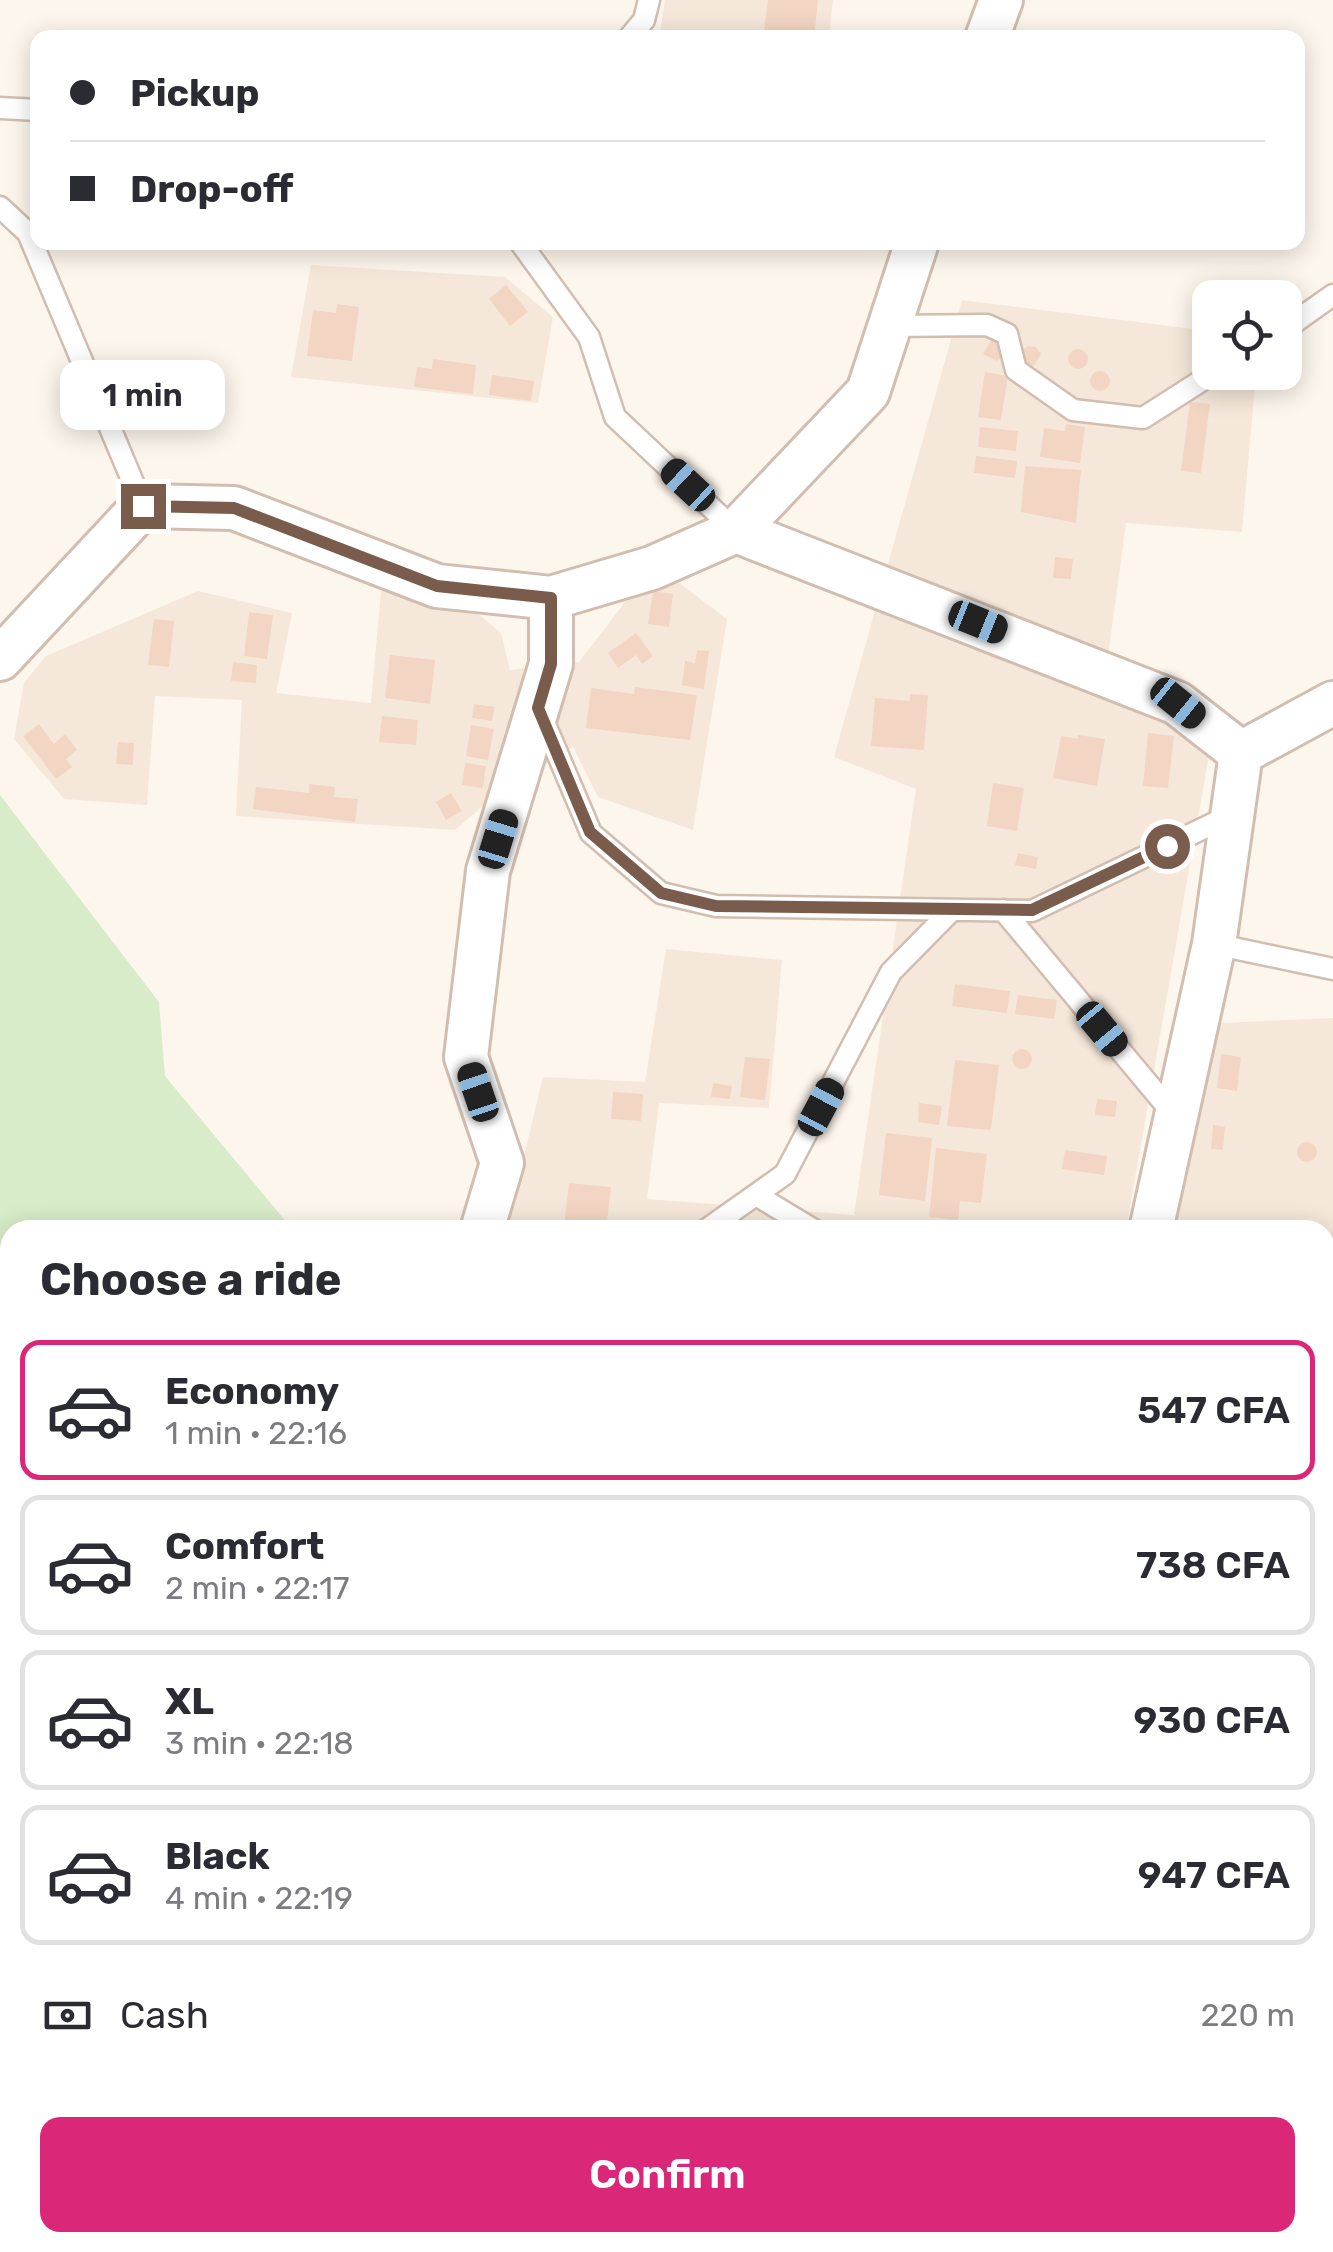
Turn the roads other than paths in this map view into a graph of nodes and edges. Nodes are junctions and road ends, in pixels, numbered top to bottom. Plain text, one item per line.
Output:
1 (649, 0) edge
2 (1002, 0) edge
3 (636, 30) edge
4 (991, 30) edge
5 (0, 108) edge
6 (30, 110) edge
7 (0, 208) edge
8 (30, 239) edge
9 (35, 250) edge
10 (520, 250) edge
11 (914, 250) edge
12 (1333, 295) edge
13 (1302, 317) edge
14 (890, 326) junction
15 (1192, 387) edge
16 (143, 506) junction
17 (736, 531) junction
18 (551, 598) junction
19 (0, 659) edge
20 (1333, 704) edge
21 (538, 708) junction
22 (1240, 753) junction
23 (1234, 813) junction
24 (952, 910) junction
25 (1002, 910) junction
26 (1214, 944) junction
27 (1333, 968) edge
28 (1177, 1118) junction
29 (756, 1195) junction
30 (485, 1220) edge
31 (720, 1220) edge
32 (797, 1220) edge
33 (1153, 1220) edge

1 - 3 lane
2 - 4 street
5 - 6 lane
7 - 8 lane
9 - 16 lane
10 - 17 lane
11 - 14 street
12 - 13 lane
14 - 15 lane
14 - 17 street
16 - 18 street
16 - 19 street
17 - 18 street
17 - 22 street
18 - 21 street
20 - 22 street
21 - 24 lane
21 - 30 street
22 - 23 street
23 - 25 lane
23 - 26 street
24 - 25 lane
24 - 29 lane
25 - 28 lane
26 - 27 lane
26 - 28 street
28 - 33 street
29 - 31 lane
29 - 32 lane

